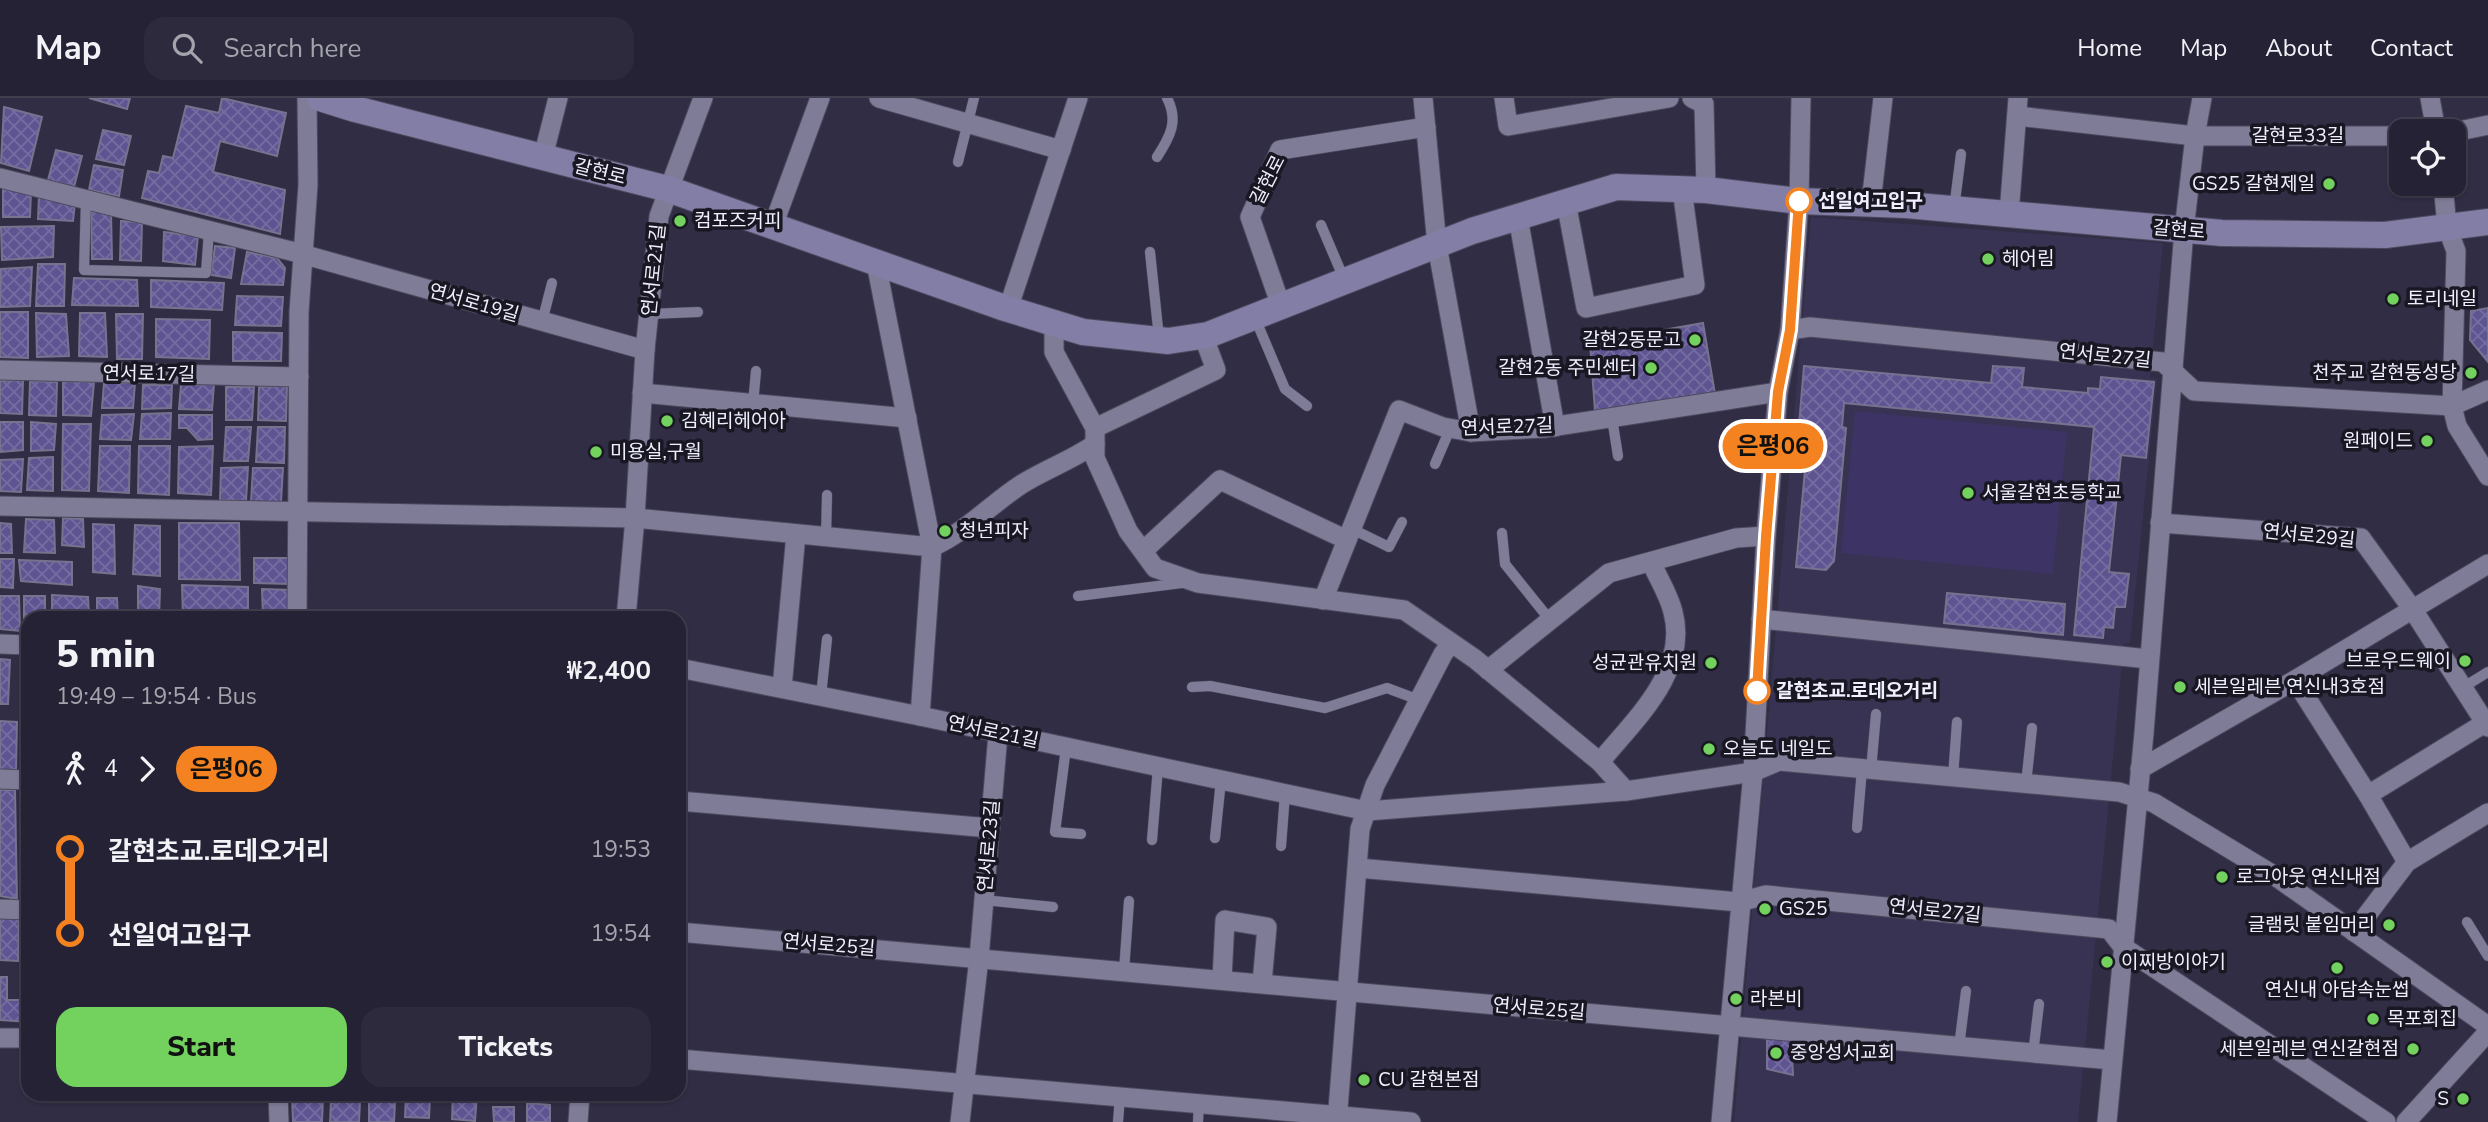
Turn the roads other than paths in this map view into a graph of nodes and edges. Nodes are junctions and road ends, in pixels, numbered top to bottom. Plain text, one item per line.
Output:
1 (307, 98) edge
2 (320, 98) edge
3 (558, 98) edge
4 (704, 98) edge
5 (820, 98) edge
6 (879, 98) edge
7 (974, 98) edge
8 (1078, 98) edge
9 (1167, 98) edge
10 (1423, 98) edge
11 (1504, 98) edge
12 (1669, 98) edge
13 (1692, 98) edge
14 (1801, 98) edge
15 (1883, 98) edge
16 (2202, 98) edge
17 (2430, 98) edge
18 (2018, 107) edge
19 (2434, 119) edge
20 (967, 123) junction
21 (2488, 125) edge
22 (1426, 127) junction
23 (2466, 130) edge
24 (2195, 135) junction
25 (2389, 136) edge
26 (1061, 150) junction
27 (1961, 154) dead end
28 (542, 157) junction
29 (1157, 157) dead end
30 (958, 162) dead end
31 (0, 178) edge
32 (668, 189) junction
33 (1694, 189) junction
34 (2444, 196) edge
35 (86, 199) junction
36 (1799, 201) junction
37 (1566, 202) junction
38 (1871, 203) junction
39 (1954, 209) junction
40 (2009, 214) junction
41 (1518, 217) junction
42 (2488, 222) edge
43 (1321, 225) dead end
44 (772, 226) junction
45 (2447, 227) junction
46 (209, 230) junction
47 (2184, 230) junction
48 (1437, 245) junction
49 (1150, 252) dead end
50 (303, 255) junction
51 (876, 262) junction
52 (1344, 281) junction
53 (552, 283) dead end
54 (1281, 306) junction
55 (1008, 309) junction
56 (698, 312) dead end
57 (649, 314) junction
58 (1254, 317) junction
59 (542, 321) junction
60 (1054, 323) junction
61 (1790, 330) junction
62 (1203, 335) junction
63 (1159, 340) junction
64 (645, 350) junction
65 (0, 370) edge
66 (756, 371) dead end
67 (2172, 371) junction
68 (299, 377) junction
69 (2488, 390) edge
70 (1778, 392) junction
71 (642, 393) junction
72 (753, 404) junction
73 (1307, 406) dead end
74 (2452, 406) junction
75 (907, 418) junction
76 (1612, 418) junction
77 (1555, 427) junction
78 (1450, 429) junction
79 (1471, 432) junction
80 (1095, 436) junction
81 (1618, 456) dead end
82 (1435, 464) dead end
83 (2488, 476) edge
84 (827, 495) dead end
85 (0, 506) edge
86 (298, 513) junction
87 (635, 518) junction
88 (1402, 522) dead end
89 (2160, 523) junction
90 (1502, 533) dead end
91 (796, 534) junction
92 (1350, 534) junction
93 (827, 537) junction
94 (1766, 537) junction
95 (932, 547) junction
96 (1143, 551) junction
97 (1651, 562) junction
98 (2488, 564) edge
99 (1198, 583) junction
100 (1078, 596) dead end
101 (1323, 600) junction
102 (2413, 610) junction
103 (297, 611) edge
104 (627, 611) edge
105 (1761, 619) junction
106 (1550, 621) junction
107 (827, 639) dead end
108 (1451, 643) junction
109 (0, 644) edge
110 (21, 645) edge
111 (2150, 659) junction
112 (686, 669) edge
113 (1488, 670) junction
114 (2488, 672) edge
115 (2295, 680) junction
116 (1192, 687) dead end
117 (782, 688) junction
118 (2462, 688) junction
119 (821, 696) junction
120 (1419, 700) junction
121 (1876, 714) dead end
122 (920, 716) junction
123 (1957, 722) dead end
124 (2487, 725) edge
125 (2032, 728) dead end
126 (998, 734) junction
127 (1066, 748) junction
128 (1600, 762) junction
129 (1158, 767) junction
130 (1867, 769) junction
131 (2140, 769) junction
132 (1753, 772) junction
133 (1953, 777) junction
134 (0, 779) edge
135 (21, 780) edge
136 (1221, 780) junction
137 (2026, 784) junction
138 (1626, 791) junction
139 (1284, 794) junction
140 (2368, 795) junction
141 (2137, 797) junction
142 (686, 803) edge
143 (1367, 811) junction
144 (2488, 813) edge
145 (990, 828) junction
146 (1857, 828) dead end
147 (1081, 834) dead end
148 (1215, 838) dead end
149 (1152, 840) dead end
150 (1281, 846) dead end
151 (2407, 862) junction
152 (1358, 868) junction
153 (984, 900) junction
154 (1129, 901) dead end
155 (1739, 902) junction
156 (1053, 907) dead end
157 (0, 909) edge
158 (21, 910) edge
159 (2467, 922) dead end
160 (2354, 932) junction
161 (686, 933) edge
162 (2123, 947) junction
163 (2488, 956) edge
164 (979, 958) junction
165 (1124, 971) junction
166 (1222, 979) junction
167 (1262, 983) junction
168 (1349, 990) junction
169 (1966, 991) dead end
170 (2039, 1004) dead end
171 (2488, 1026) edge
172 (1729, 1027) junction
173 (2488, 1032) edge
174 (0, 1038) edge
175 (21, 1038) edge
176 (1959, 1047) junction
177 (2033, 1054) junction
178 (686, 1060) edge
179 (2112, 1060) junction
180 (964, 1083) junction
181 (1120, 1096) junction
182 (278, 1101) edge
183 (580, 1101) edge
184 (1198, 1113) edge
185 (1337, 1119) edge
186 (279, 1122) edge
187 (578, 1122) edge
188 (960, 1122) edge
189 (1118, 1122) edge
190 (1411, 1122) edge
191 (1721, 1122) edge
192 (2107, 1122) edge
193 (2386, 1122) edge
194 (2406, 1122) edge

1 - 50 street
2 - 28 main road, 갈현로
3 - 28 street
4 - 32 street, 연서로21길
5 - 44 street
6 - 20 street
7 - 20 lane
8 - 26 street
9 - 29 lane
10 - 22 street
11 - 12 street
13 - 33 street
14 - 36 street
15 - 38 street
16 - 24 street
17 - 19 street
18 - 24 street, 갈현로33길
18 - 40 street
20 - 26 street
20 - 30 lane
21 - 23 street
22 - 48 street
22 - 54 street, 갈현로
24 - 25 street, 갈현로33길
24 - 47 street
26 - 55 street
27 - 39 lane
28 - 32 main road, 갈현로
31 - 35 street
32 - 44 main road, 갈현로
32 - 57 street, 연서로21길
33 - 36 main road, 갈현로
33 - 37 main road, 갈현로
33 - 37 street
34 - 45 street
35 - 46 street
35 - 46 lane
36 - 38 main road, 갈현로
36 - 61 street
37 - 41 main road, 갈현로
38 - 39 main road, 갈현로
39 - 40 main road, 갈현로
40 - 47 main road, 갈현로
41 - 48 main road, 갈현로
41 - 77 street
42 - 45 main road, 갈현로
43 - 52 lane
44 - 51 main road, 갈현로
45 - 47 main road, 갈현로
45 - 74 street
46 - 50 street
47 - 67 street
48 - 52 main road, 갈현로
48 - 79 street
49 - 63 lane
50 - 59 street, 연서로19길
50 - 68 street
51 - 55 main road, 갈현로
51 - 75 street
52 - 54 main road, 갈현로
53 - 59 lane
54 - 58 main road, 갈현로
55 - 60 main road, 갈현로
56 - 57 lane
57 - 64 street, 연서로21길
58 - 62 main road, 갈현로
58 - 73 lane
59 - 64 street, 연서로19길
60 - 63 main road, 갈현로
60 - 80 street
61 - 67 street, 연서로27길
61 - 70 street
62 - 63 main road, 갈현로
62 - 80 street
64 - 71 street, 연서로21길
65 - 68 street, 연서로17길
66 - 72 lane
67 - 74 street, 연서로27길
67 - 89 street
68 - 86 street
69 - 74 street
70 - 76 street, 연서로27길
70 - 94 street
71 - 72 street
71 - 87 street, 연서로21길
72 - 75 street
74 - 83 street
75 - 95 street
76 - 77 street, 연서로27길
76 - 81 lane
77 - 79 street, 연서로27길
78 - 79 street, 연서로27길
78 - 82 lane
78 - 92 street, 연서로27길
80 - 95 street
80 - 96 street
84 - 93 lane
85 - 86 street
86 - 87 street
86 - 103 street
87 - 91 street
87 - 104 street, 연서로21길
88 - 92 lane
89 - 102 street, 연서로29길
89 - 111 street
90 - 106 lane
91 - 93 street
91 - 117 street
92 - 96 street
92 - 101 street, 연서로27길
93 - 95 street
94 - 97 street
94 - 105 street
95 - 122 street, 연서로21길
96 - 99 street
97 - 106 street
97 - 128 street
98 - 102 street
99 - 100 lane
99 - 101 street
101 - 108 street
102 - 115 street
102 - 118 street, 연서로29길
105 - 111 street
105 - 132 street
106 - 113 street
107 - 119 lane
108 - 113 street
108 - 120 street
109 - 110 street
111 - 131 street
112 - 117 street
113 - 128 street
114 - 118 lane
115 - 131 street
115 - 140 street
116 - 120 lane
117 - 119 street
118 - 124 street, 연서로29길
119 - 122 street
120 - 143 street
121 - 130 lane
122 - 126 street, 연서로21길
123 - 133 lane
124 - 140 street
125 - 137 lane
126 - 127 street, 연서로21길
126 - 145 street, 연서로23길
127 - 129 street, 연서로21길
127 - 147 lane
128 - 138 street
129 - 136 street, 연서로21길
129 - 149 lane
130 - 132 street
130 - 133 street
130 - 146 lane
131 - 141 street
132 - 138 street
132 - 155 street
133 - 137 street
134 - 135 street
136 - 139 street, 연서로21길
136 - 148 lane
137 - 141 street
138 - 143 street
139 - 143 street, 연서로21길
139 - 150 lane
140 - 151 street
141 - 160 street
141 - 162 street
142 - 145 street
143 - 152 street
144 - 151 street
145 - 153 street, 연서로23길
151 - 160 street
152 - 155 street, 연서로27길
152 - 168 street
153 - 156 lane
153 - 164 street, 연서로23길
154 - 165 lane
155 - 162 street, 연서로27길
155 - 172 street
157 - 158 street
159 - 163 lane
160 - 171 street
161 - 164 street, 연서로25길
162 - 179 street
162 - 193 street
164 - 165 street
164 - 180 street, 연서로23길
165 - 166 street, 연서로25길
166 - 167 street, 연서로25길
166 - 167 street
167 - 168 street, 연서로25길
168 - 172 street, 연서로25길
168 - 185 street
169 - 176 lane
170 - 177 lane
172 - 176 street
172 - 191 street
173 - 194 street
174 - 175 street
176 - 177 street
177 - 179 street
178 - 180 street
179 - 192 street
180 - 181 street
180 - 188 street, 연서로23길
181 - 184 street
181 - 189 lane
182 - 186 street
183 - 187 street
184 - 185 street
185 - 190 street

